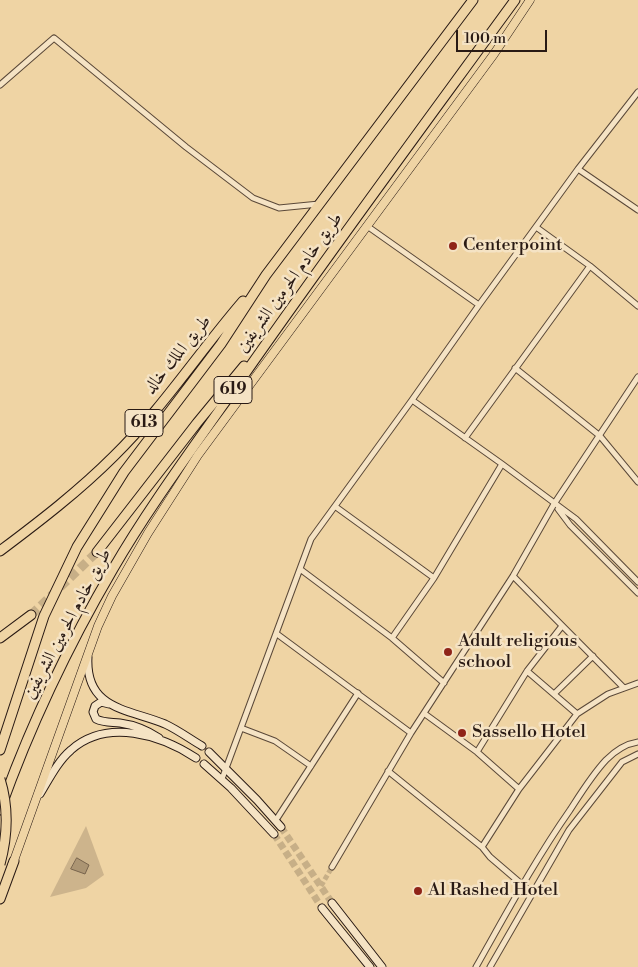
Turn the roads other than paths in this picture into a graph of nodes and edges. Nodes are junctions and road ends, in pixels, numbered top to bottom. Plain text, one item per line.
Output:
1 (473, 0) edge
2 (515, 0) edge
3 (530, 0) edge
4 (0, 85) edge
5 (638, 92) edge
6 (578, 170) junction
7 (320, 204) junction
8 (638, 210) edge
9 (367, 226) junction
10 (536, 227) junction
11 (590, 266) junction
12 (266, 275) junction
13 (479, 305) junction
14 (638, 306) edge
15 (280, 323) junction
16 (515, 368) junction
17 (638, 377) edge
18 (412, 400) junction
19 (600, 436) junction
20 (465, 438) junction
21 (502, 464) junction
22 (638, 482) edge
23 (554, 504) junction
24 (336, 506) junction
25 (0, 551) edge
26 (97, 552) tunnel mouth
27 (300, 569) junction
28 (513, 576) junction
29 (434, 578) junction
30 (638, 582) edge
31 (638, 593) edge
32 (31, 615) tunnel mouth
33 (562, 626) junction
34 (277, 634) junction
35 (0, 638) edge
36 (392, 638) junction
37 (88, 651) junction
38 (593, 656) junction
39 (527, 671) junction
40 (444, 683) junction
41 (638, 683) edge
42 (623, 687) junction
43 (358, 693) junction
44 (554, 694) junction
45 (110, 704) junction
46 (424, 714) junction
47 (577, 714) junction
48 (242, 728) junction
49 (411, 733) junction
50 (638, 742) edge
51 (169, 744) junction
52 (202, 746) dead end
53 (0, 750) edge
54 (209, 752) dead end
55 (477, 752) junction
56 (638, 754) edge
57 (196, 758) dead end
58 (204, 764) dead end
59 (311, 766) junction
60 (226, 769) junction
61 (388, 771) junction
62 (0, 779) edge
63 (222, 779) junction
64 (519, 789) junction
65 (38, 796) junction
66 (0, 810) edge
67 (276, 820) junction
68 (281, 827) tunnel mouth
69 (274, 834) tunnel mouth
70 (482, 847) junction
71 (14, 861) junction
72 (0, 864) edge
73 (332, 867) tunnel mouth
74 (522, 885) junction
75 (532, 893) junction
76 (0, 899) edge
77 (332, 903) tunnel mouth
78 (0, 907) edge
79 (322, 908) tunnel mouth
80 (370, 967) edge
81 (382, 967) edge
82 (476, 967) edge
83 (490, 967) edge

1 - 7 highway, طريق خادم الحرمين الشريفين / 619
2 - 15 highway, طريق خادم الحرمين الشريفين / 619
3 - 9 main road
4 - 7 street
5 - 6 street
6 - 8 street
6 - 10 street
7 - 12 highway, طريق خادم الحرمين الشريفين / 619
9 - 13 street
9 - 37 main road
10 - 11 street
10 - 13 street
11 - 14 street
11 - 16 street
12 - 25 highway, طريق الملك خالد / 613
12 - 53 highway, طريق خادم الحرمين الشريفين / 619
13 - 18 street
15 - 26 highway
15 - 66 highway, طريق خادم الحرمين الشريفين / 619
16 - 19 street
16 - 20 street
17 - 19 street
18 - 20 street
18 - 24 street
19 - 22 street
19 - 23 street
20 - 21 street
21 - 23 street
21 - 29 street
23 - 28 street
23 - 30 street
23 - 31 street
24 - 27 street
24 - 29 street
27 - 34 street
27 - 36 street
28 - 33 street
28 - 40 street
29 - 36 street
32 - 35 highway
33 - 38 street
33 - 39 street
34 - 43 street
34 - 48 street
36 - 40 street
37 - 45 main road
37 - 65 main road
38 - 42 street
38 - 44 street
39 - 44 street
39 - 55 street
40 - 46 street
41 - 42 street
42 - 47 street
43 - 49 street
43 - 59 street
44 - 47 street
45 - 51 main road
45 - 52 main road
46 - 49 street
46 - 55 street
47 - 64 street
48 - 59 street
48 - 60 street
49 - 61 street
50 - 74 street
51 - 57 main road
51 - 65 main road
54 - 60 main road
55 - 64 street
56 - 75 street
58 - 63 main road
59 - 67 street
60 - 63 street
60 - 67 main road
61 - 70 street
61 - 73 street
62 - 72 highway, bridge
63 - 69 main road
64 - 70 street
65 - 71 main road
67 - 68 main road
70 - 74 street
71 - 76 highway
71 - 78 main road
74 - 75 street
74 - 82 street
75 - 83 street
77 - 81 main road
79 - 80 main road

